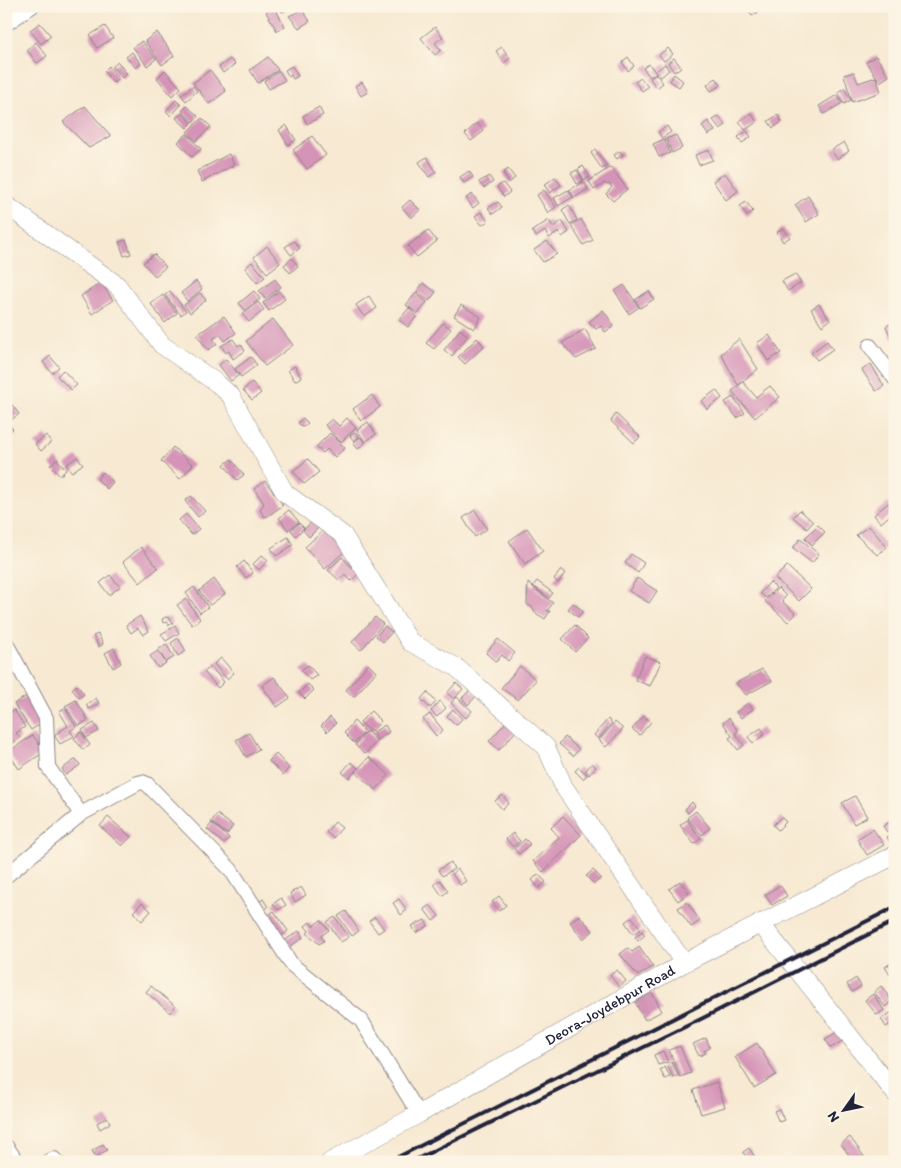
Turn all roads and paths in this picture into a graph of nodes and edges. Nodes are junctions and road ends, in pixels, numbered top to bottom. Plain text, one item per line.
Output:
1 (32, 6) edge
2 (9, 16) edge
3 (6, 205) edge
4 (870, 346) dead end
5 (895, 379) edge
6 (6, 643) edge
7 (81, 814) junction
8 (895, 855) edge
9 (6, 876) edge
10 (760, 923) junction
11 (684, 963) junction
12 (895, 1093) edge
13 (419, 1114) junction
14 (6, 1146) edge
15 (17, 1162) edge
16 (46, 1162) edge
17 (57, 1162) edge
18 (330, 1162) edge

1 - 2 street
3 - 11 street
4 - 5 street
6 - 7 street
7 - 9 street
7 - 13 street
8 - 10 street, Deora-Joydebpur Road
10 - 11 street, Deora-Joydebpur Road
10 - 12 street
11 - 13 street, Deora-Joydebpur Road
13 - 18 street, Deora-Joydebpur Road
14 - 15 street
16 - 17 street

